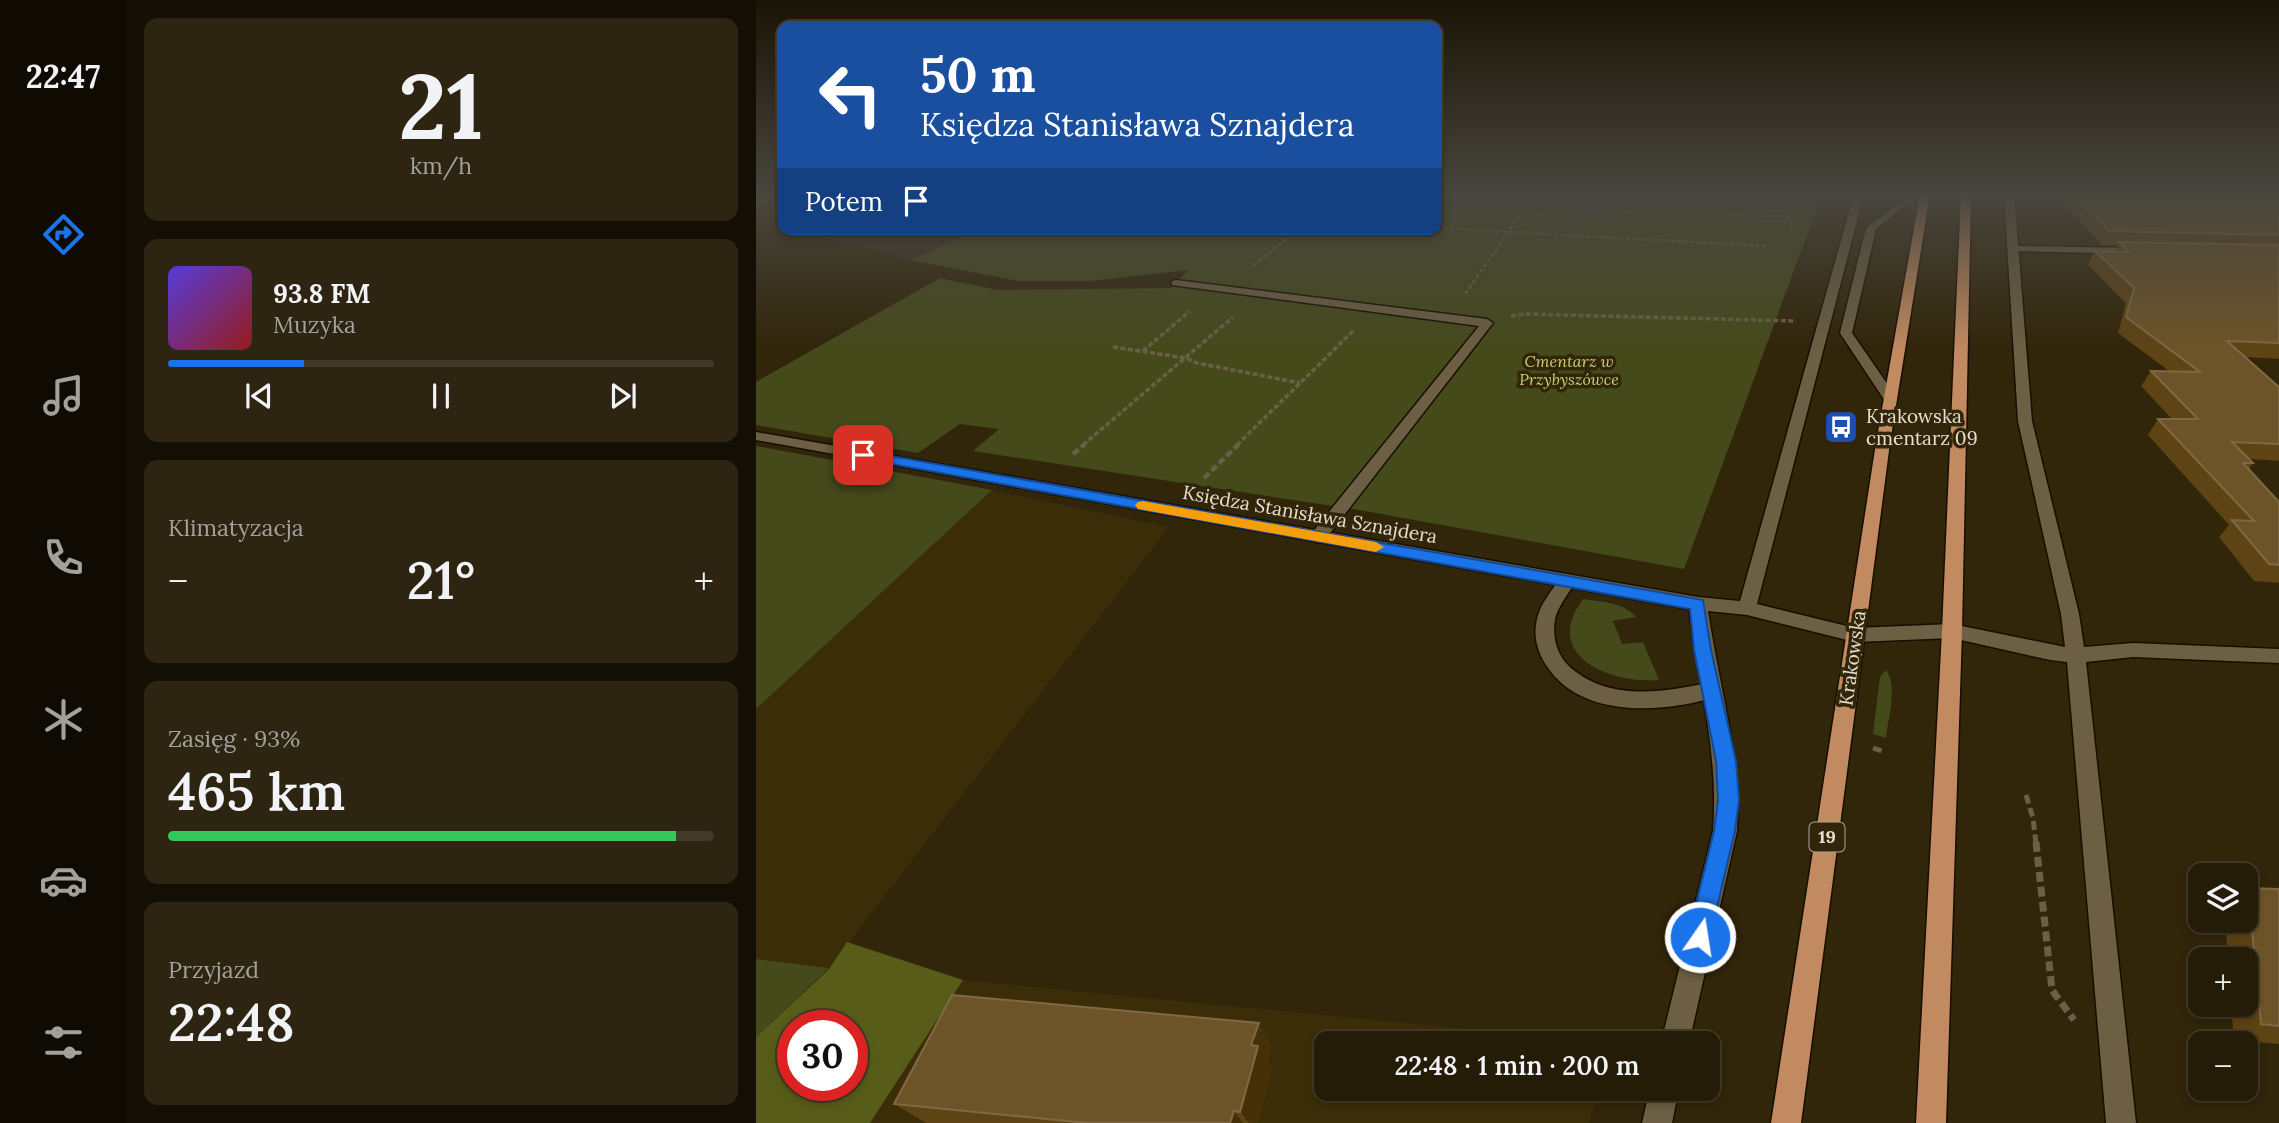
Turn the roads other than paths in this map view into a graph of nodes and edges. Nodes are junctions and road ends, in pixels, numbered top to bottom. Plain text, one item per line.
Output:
1 (1845, 246) edge
2 (1867, 246) edge
3 (1916, 246) edge
4 (1964, 246) edge
5 (2013, 246) edge
6 (2125, 246) edge
7 (2145, 247) edge
8 (1176, 283) dead end
9 (1890, 398) junction
10 (756, 436) edge
11 (1318, 537) junction
12 (1567, 581) junction
13 (1698, 604) junction
14 (1747, 608) junction
15 (1952, 631) junction
16 (1856, 635) junction
17 (2076, 656) junction
18 (2279, 656) edge
19 (1712, 690) junction
20 (1678, 1031) edge
21 (1662, 1101) edge
22 (1657, 1123) edge
23 (1786, 1123) edge
24 (1931, 1123) edge
25 (2121, 1123) edge

1 - 14 street
2 - 9 street
3 - 9 main road, Krakowska / 19
4 - 15 main road
5 - 17 street
6 - 7 street
8 - 11 street
9 - 16 main road, Krakowska / 19
10 - 11 street, Księdza Stanisława Sznajdera
11 - 12 street, Księdza Stanisława Sznajdera
12 - 13 street, Księdza Stanisława Sznajdera
12 - 19 street
13 - 14 street, Księdza Stanisława Sznajdera
13 - 19 street
14 - 16 street, Księdza Stanisława Sznajdera
15 - 16 street, Księdza Stanisława Sznajdera
15 - 17 street, Księdza Stanisława Sznajdera
15 - 24 main road
16 - 23 main road, Krakowska / 19
17 - 18 street, Księdza Stanisława Sznajdera
17 - 25 street
19 - 20 street
21 - 22 street

